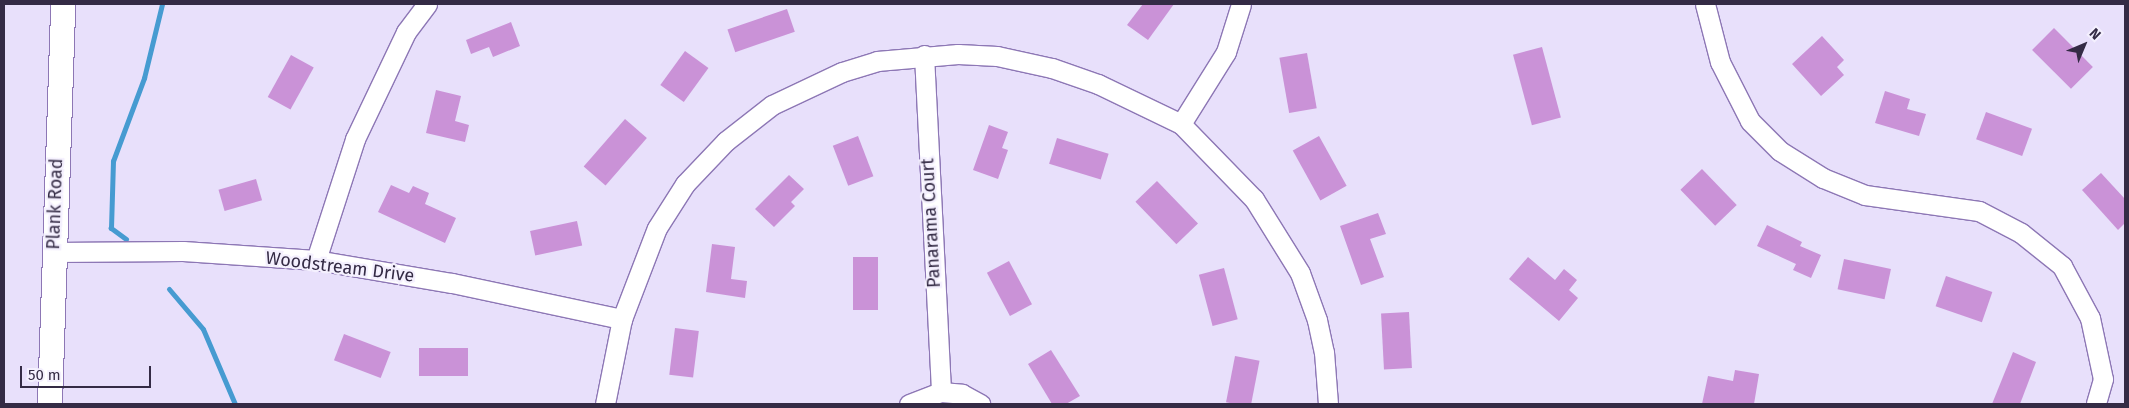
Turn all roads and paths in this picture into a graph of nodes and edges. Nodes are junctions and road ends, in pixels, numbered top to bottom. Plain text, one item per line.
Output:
1 (62, 4) edge
2 (426, 4) edge
3 (1241, 4) edge
4 (1705, 4) edge
5 (924, 55) junction
6 (1182, 124) junction
7 (54, 252) junction
8 (316, 260) junction
9 (622, 319) junction
10 (940, 392) junction
11 (50, 404) edge
12 (605, 404) edge
13 (909, 404) edge
14 (980, 404) edge
15 (1328, 404) edge
16 (2096, 404) edge

1 - 7 street, Plank Road
2 - 8 street
3 - 6 street
4 - 16 street
5 - 6 street
5 - 9 street
5 - 10 street, Panarama Court
6 - 15 street
7 - 8 street, Woodstream Drive
7 - 11 street, Plank Road
8 - 9 street, Woodstream Drive
9 - 12 street
10 - 13 street
10 - 14 street

